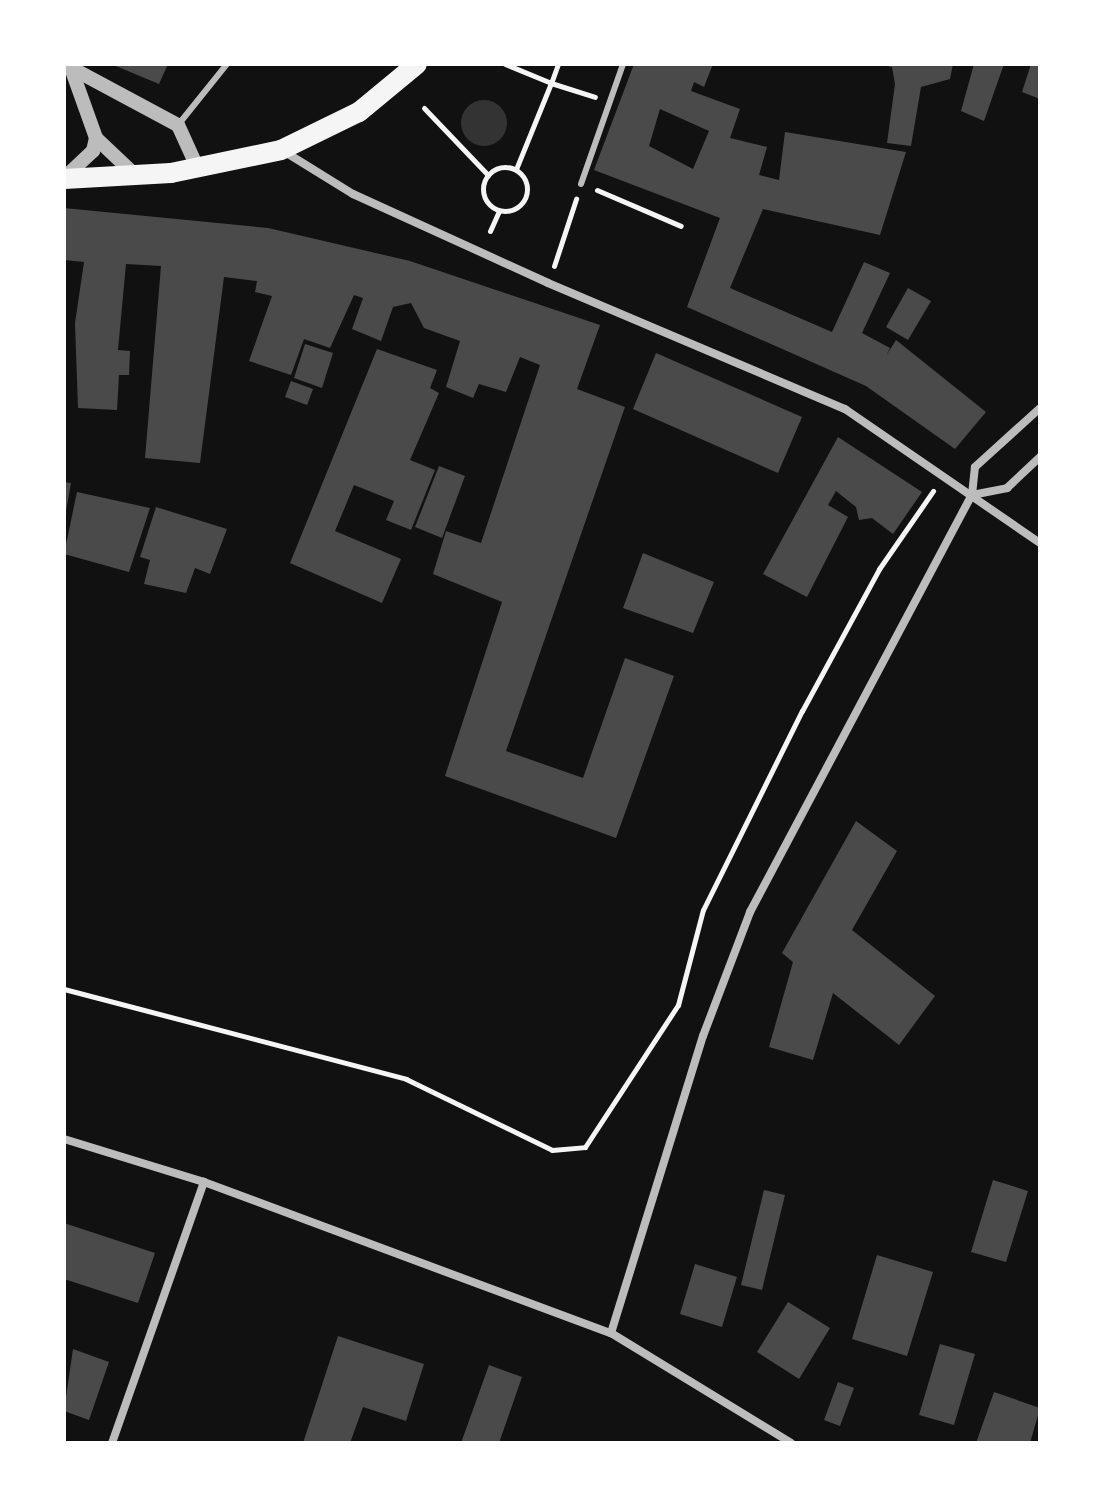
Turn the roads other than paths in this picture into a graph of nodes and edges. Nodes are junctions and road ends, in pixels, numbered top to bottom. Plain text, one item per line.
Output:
1 (227, 64) edge
2 (417, 64) edge
3 (623, 64) edge
4 (68, 66) edge
5 (178, 125) junction
6 (96, 138) junction
7 (281, 150) junction
8 (198, 169) junction
9 (140, 176) junction
10 (64, 178) edge
11 (581, 184) road end
12 (1040, 408) edge
13 (1040, 457) edge
14 (972, 495) junction
15 (1040, 543) edge
16 (64, 1139) edge
17 (204, 1182) junction
18 (611, 1333) junction
19 (112, 1443) edge
20 (791, 1443) edge

1 - 5 lane
2 - 7 main road
3 - 11 lane
4 - 5 street
4 - 6 street
5 - 8 street
6 - 9 street
6 - 10 street
7 - 8 main road
7 - 14 street
8 - 9 main road
9 - 10 main road
12 - 14 street
13 - 14 street
14 - 15 street
14 - 18 street
16 - 17 street
17 - 18 street
17 - 19 street
18 - 20 street

